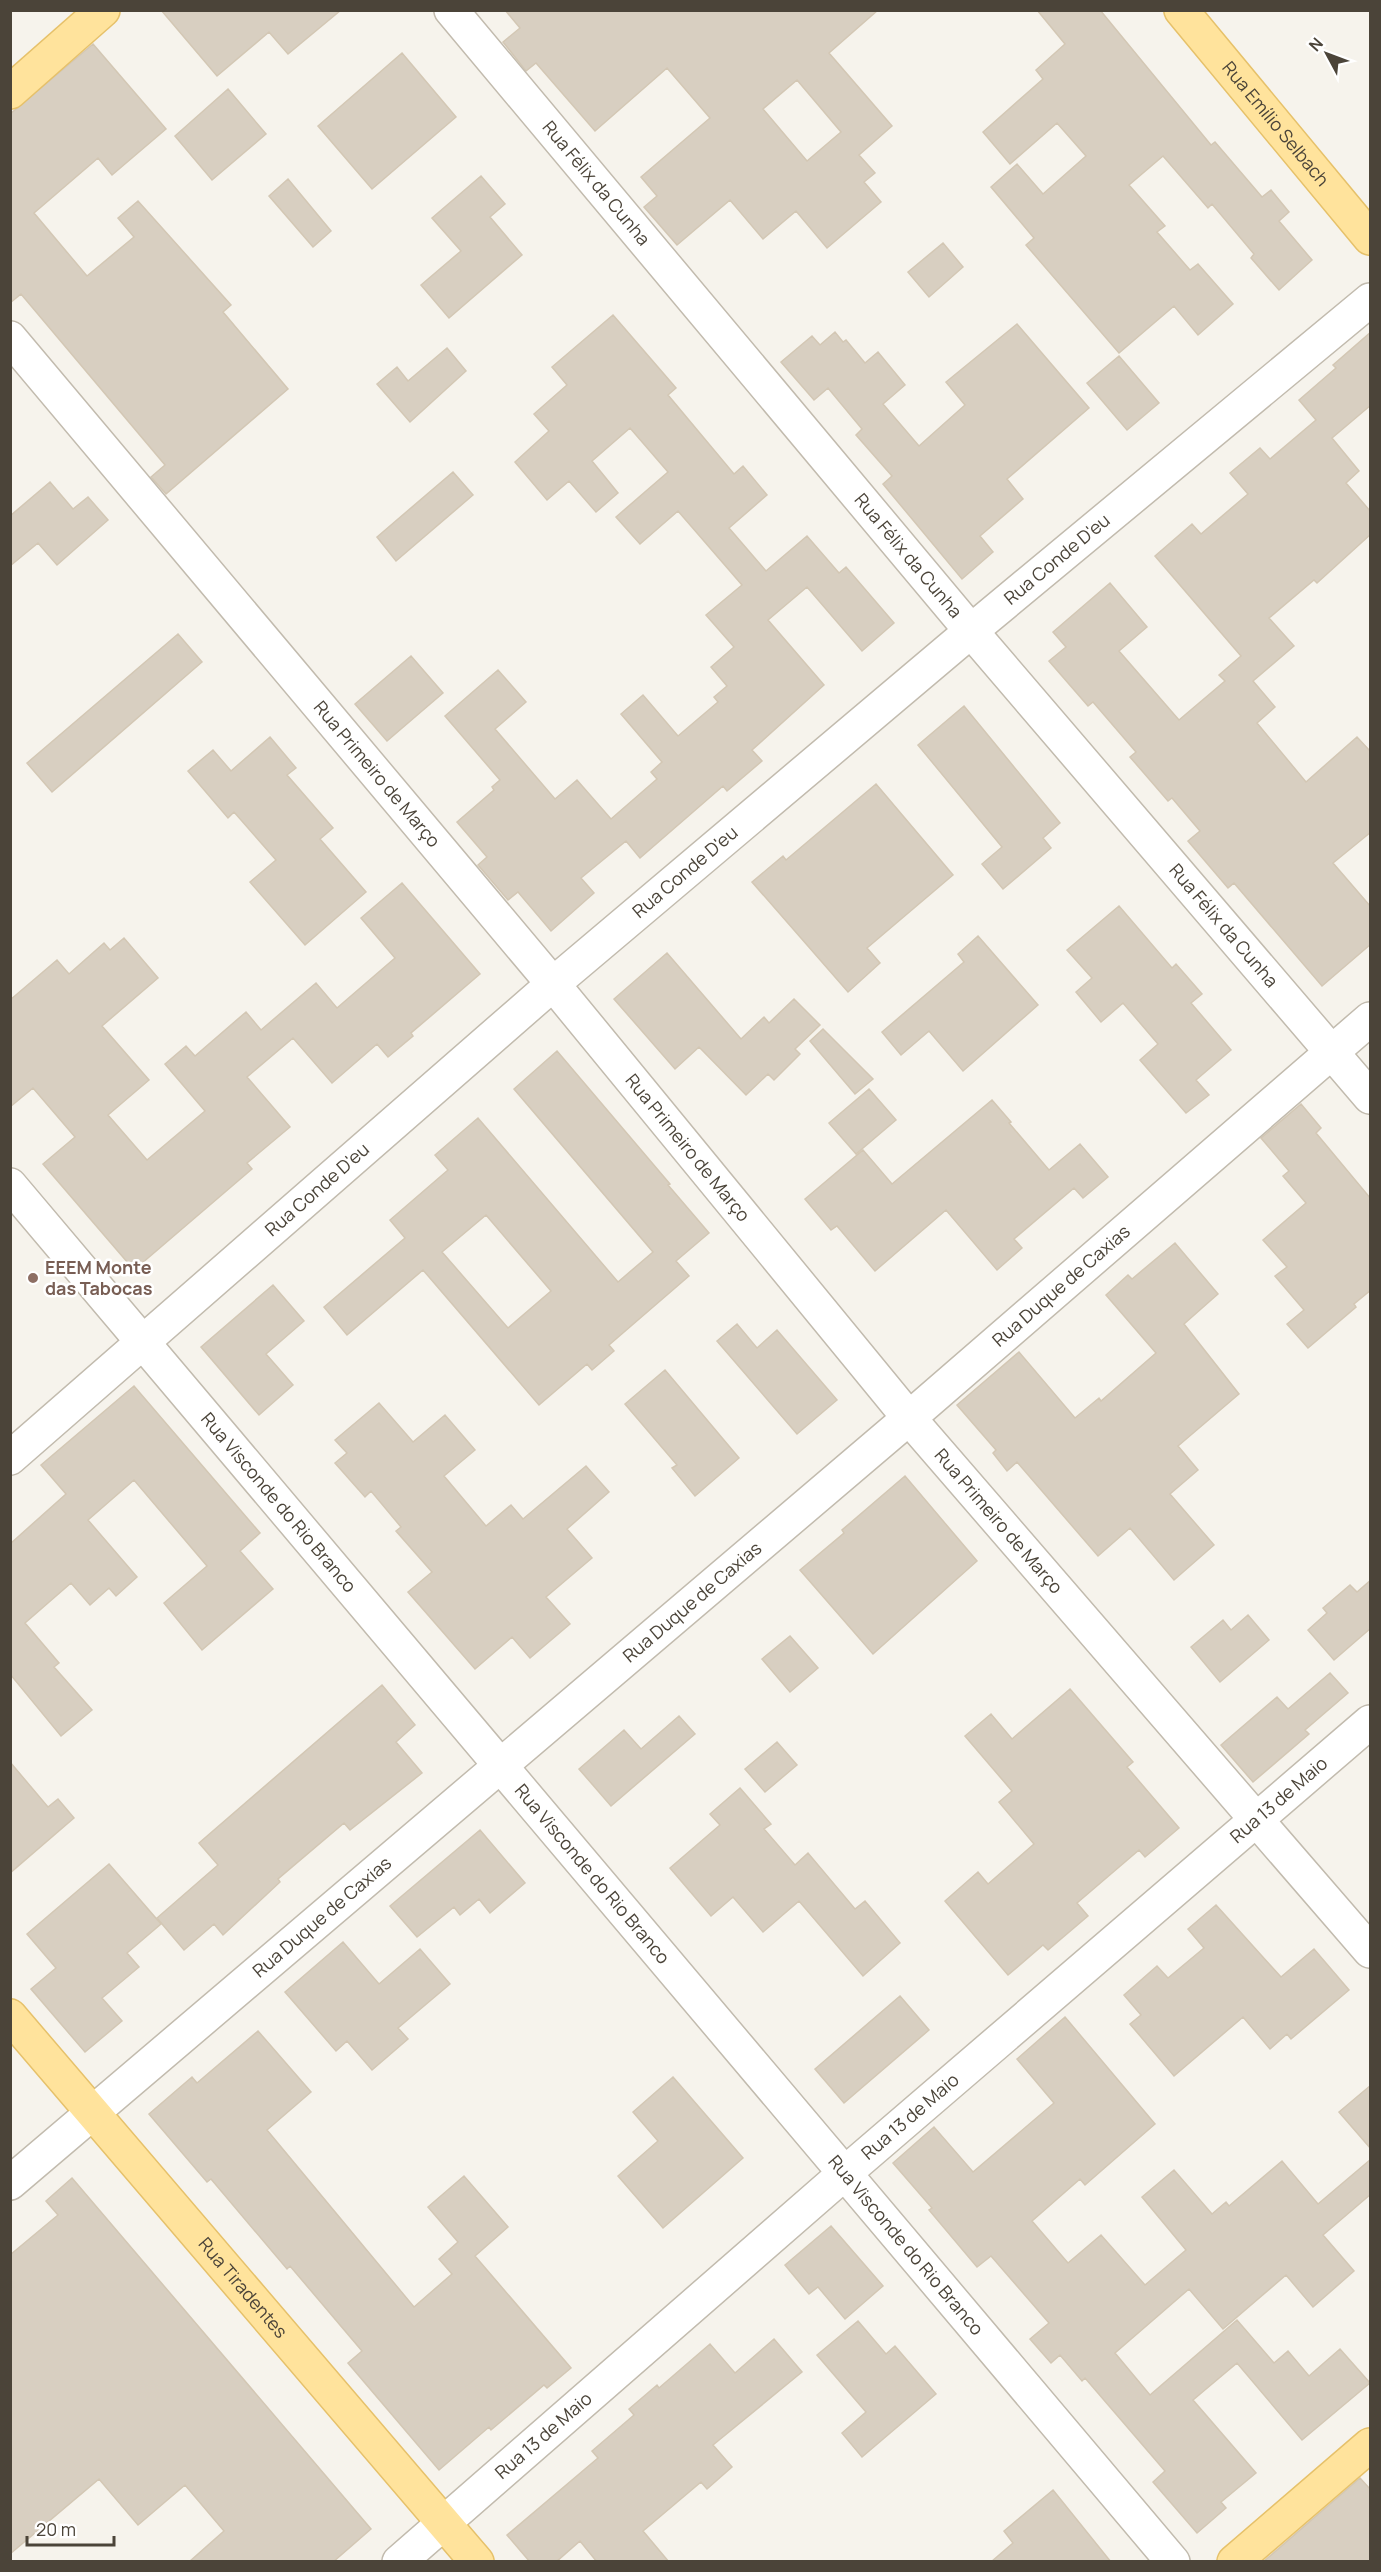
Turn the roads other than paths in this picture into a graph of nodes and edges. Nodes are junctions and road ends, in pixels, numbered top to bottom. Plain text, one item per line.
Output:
1 (103, 10) edge
2 (451, 10) edge
3 (1180, 10) edge
4 (10, 92) edge
5 (1371, 238) edge
6 (1371, 300) edge
7 (10, 338) edge
8 (971, 631) junction
9 (553, 984) junction
10 (1371, 1019) edge
11 (1333, 1053) junction
12 (1371, 1097) edge
13 (10, 1185) edge
14 (142, 1341) junction
15 (909, 1418) junction
16 (10, 1458) edge
17 (1371, 1722) edge
18 (501, 1767) junction
19 (1257, 1820) junction
20 (1371, 1951) edge
21 (10, 2016) edge
22 (92, 2111) junction
23 (845, 2173) junction
24 (10, 2182) edge
25 (1371, 2445) edge
26 (444, 2524) junction
27 (399, 2562) edge
28 (477, 2562) edge
29 (1173, 2562) edge
30 (1234, 2562) edge

1 - 4 main road
2 - 8 street, Rua Félix da Cunha
3 - 5 main road, Rua Emílio Selbach
6 - 8 street, Rua Conde D'eu
7 - 9 street, Rua Primeiro de Março
8 - 9 street, Rua Conde D'eu
8 - 11 street, Rua Félix da Cunha
9 - 14 street, Rua Conde D'eu
9 - 15 street, Rua Primeiro de Março
10 - 11 street, Rua Duque de Caxias
11 - 12 street, Rua Félix da Cunha
11 - 15 street, Rua Duque de Caxias
13 - 14 street, Rua Visconde do Rio Branco
14 - 16 street, Rua Conde D'eu
14 - 18 street, Rua Visconde do Rio Branco
15 - 18 street, Rua Duque de Caxias
15 - 19 street, Rua Primeiro de Março
17 - 19 street, Rua 13 de Maio
18 - 22 street, Rua Duque de Caxias
18 - 23 street, Rua Visconde do Rio Branco
19 - 20 street, Rua Primeiro de Março
19 - 23 street, Rua 13 de Maio
21 - 22 main road, Rua Tiradentes
22 - 24 street, Rua Duque de Caxias
22 - 26 main road, Rua Tiradentes
23 - 26 street, Rua 13 de Maio
23 - 29 street, Rua Visconde do Rio Branco
25 - 30 main road
26 - 27 street, Rua 13 de Maio
26 - 28 main road, Rua Tiradentes

